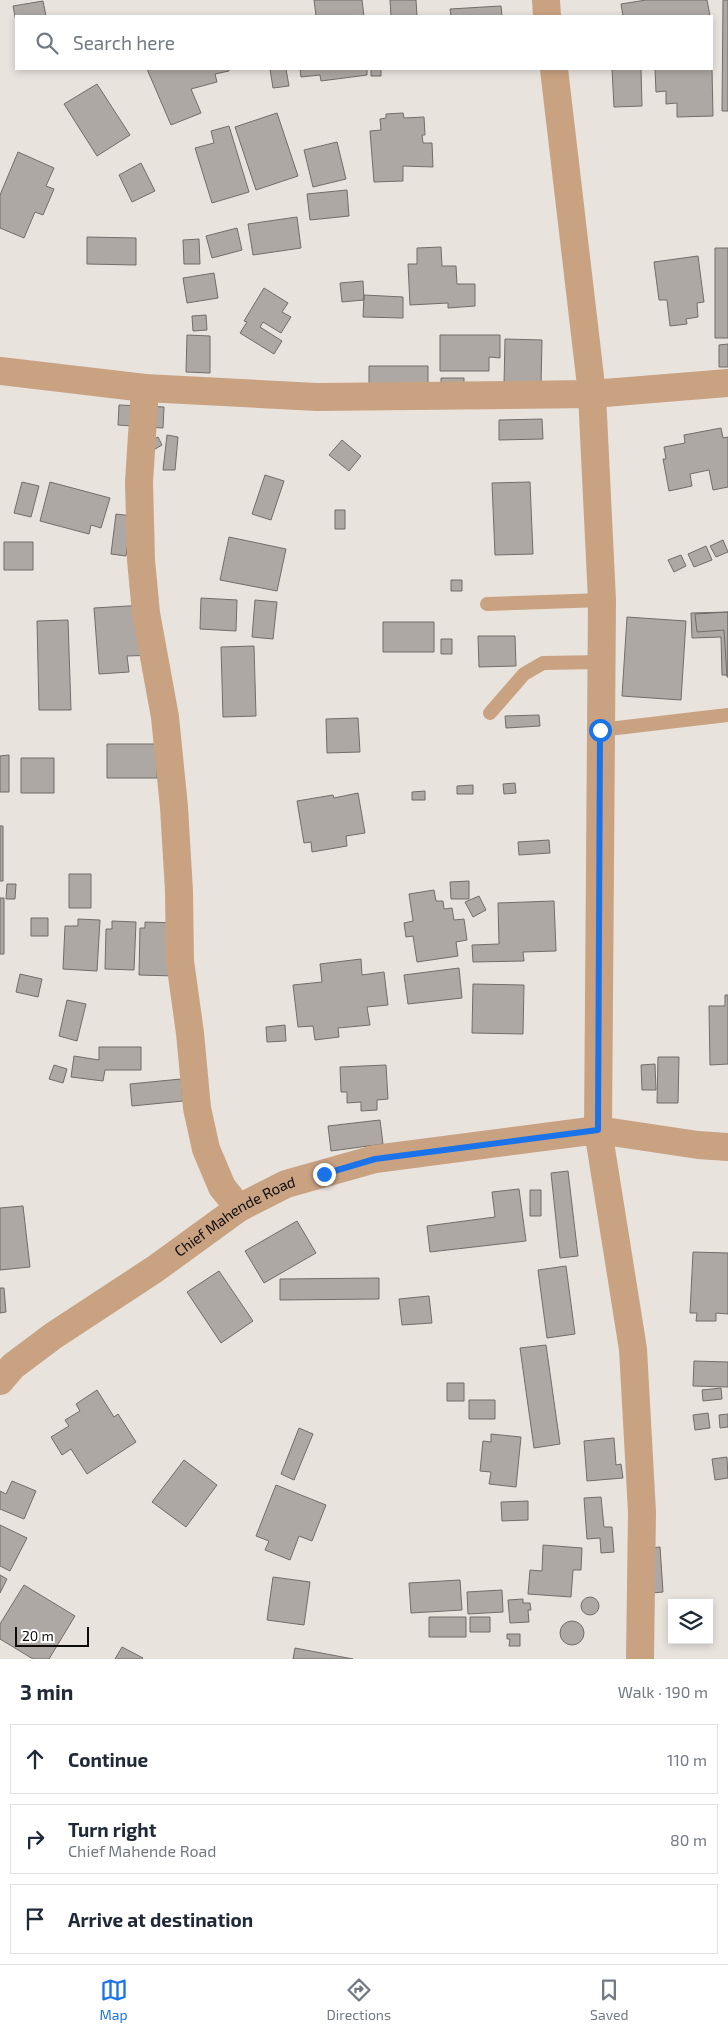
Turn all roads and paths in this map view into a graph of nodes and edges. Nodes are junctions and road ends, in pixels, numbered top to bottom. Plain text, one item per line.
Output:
1 (546, 0) edge
2 (548, 15) edge
3 (554, 70) edge
4 (0, 370) edge
5 (728, 383) edge
6 (145, 388) junction
7 (592, 394) junction
8 (602, 600) junction
9 (487, 604) dead end
10 (601, 662) junction
11 (490, 713) dead end
12 (728, 715) edge
13 (600, 730) junction
14 (598, 1130) junction
15 (728, 1147) edge
16 (239, 1208) junction
17 (0, 1381) edge
18 (640, 1659) edge

1 - 2 street
3 - 7 street
4 - 6 street
5 - 7 street
6 - 7 street
6 - 16 street
7 - 8 street
8 - 9 lane
8 - 10 street
10 - 11 lane
10 - 13 street
12 - 13 lane
13 - 14 street
14 - 15 street, Chief Mahende Road
14 - 16 street, Chief Mahende Road
14 - 18 street
16 - 17 street, Chief Mahende Road

